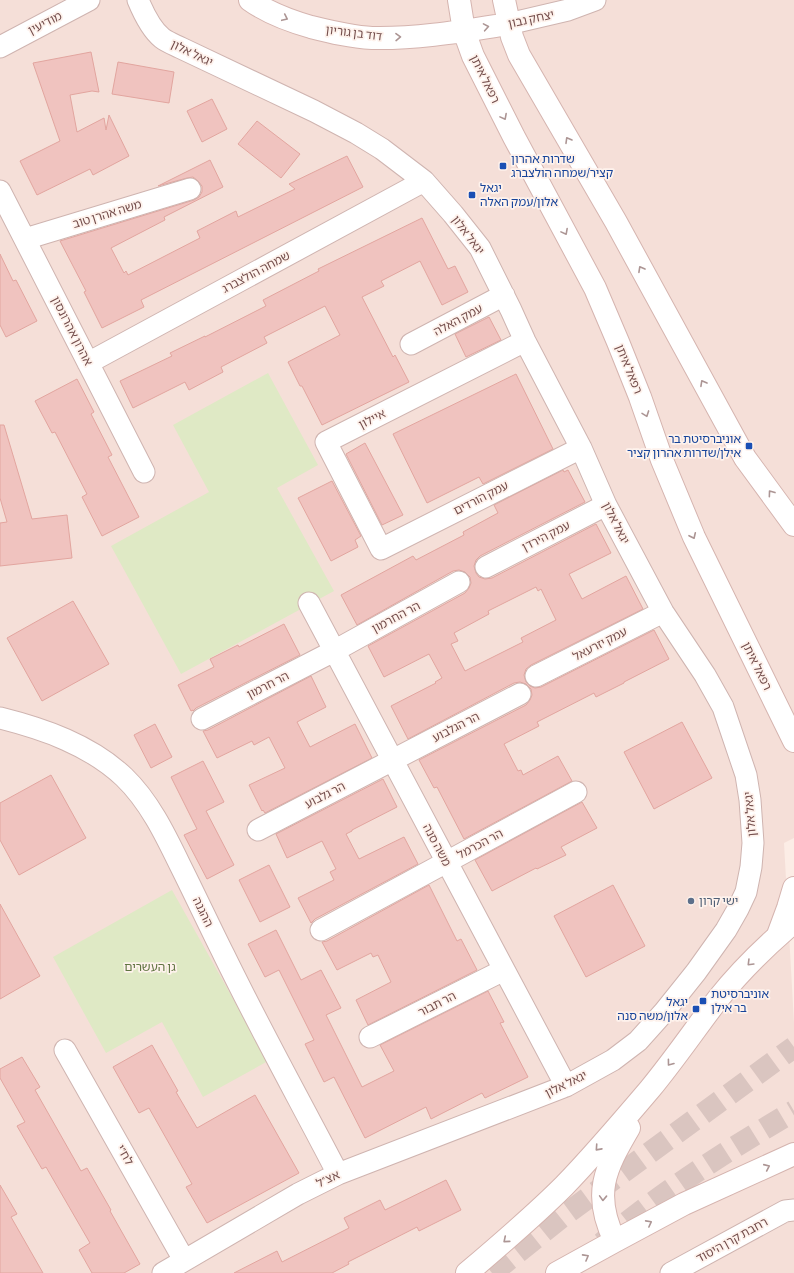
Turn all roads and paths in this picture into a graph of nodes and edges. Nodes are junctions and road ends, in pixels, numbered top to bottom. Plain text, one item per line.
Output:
1 (89, 0) edge
2 (138, 0) edge
3 (250, 0) edge
4 (459, 0) edge
5 (504, 0) edge
6 (595, 0) edge
7 (508, 24) junction
8 (464, 31) junction
9 (0, 46) edge
10 (424, 181) junction
11 (190, 189) dead end
12 (0, 191) edge
13 (25, 239) junction
14 (504, 295) junction
15 (525, 341) junction
16 (411, 344) dead end
17 (88, 363) junction
18 (581, 448) junction
19 (144, 472) dead end
20 (606, 505) junction
21 (794, 525) edge
22 (381, 549) joint
23 (486, 567) dead end
24 (459, 582) dead end
25 (309, 603) dead end
26 (663, 612) junction
27 (334, 650) junction
28 (536, 676) dead end
29 (520, 694) dead end
30 (0, 718) edge
31 (202, 719) dead end
32 (793, 745) edge
33 (392, 760) junction
34 (576, 792) dead end
35 (258, 830) dead end
36 (446, 862) junction
37 (794, 888) edge
38 (794, 922) edge
39 (321, 930) dead end
40 (778, 936) junction
41 (504, 970) junction
42 (370, 1037) dead end
43 (65, 1050) dead end
44 (566, 1086) junction
45 (651, 1087) junction
46 (505, 1110) joint
47 (794, 1154) edge
48 (338, 1174) junction
49 (794, 1210) edge
50 (615, 1241) junction
51 (184, 1260) junction
52 (163, 1273) edge
53 (467, 1273) edge
54 (557, 1273) edge
55 (671, 1273) edge

1 - 9 street, מודיעין
2 - 10 street, יגאל אלון
3 -> 8 main road, דוד בן גוריון
4 - 8 main road, רפאל איתן
5 - 7 main road
6 - 7 street, יצחק נבון
8 -> 7 main road, יצחק נבון
21 -> 7 main road
8 -> 32 main road, רפאל איתן
10 - 14 street, יגאל אלון
10 - 17 street, שמחה הולצברג
11 - 13 street, משה אהרן טוב
12 - 13 street, אהרון אהרונסון
13 - 17 street, אהרון אהרונסון
14 - 15 street, יגאל אלון
14 - 16 street, עמק האלה
15 - 18 street, יגאל אלון
15 - 22 street, איילון
17 - 19 street, אהרון אהרונסון
18 - 20 street, יגאל אלון
18 - 22 street, עמק הורדים
20 - 23 street, עמק הירדן
20 - 26 street, יגאל אלון
24 - 27 street, הר החרמון
25 - 27 street, משה סנה
26 - 28 street, עמק יזרעאל
26 - 44 street, יגאל אלון
27 - 31 street, הר חרמון
27 - 33 street, משה סנה
29 - 33 street, הר הגלבוע
30 - 48 street, ההגנה
33 - 35 street, הר גלבוע
33 - 36 street, משה סנה
34 - 36 street, הר הכרמל
36 - 39 street, הר הכרמל
36 - 41 street, משה סנה
37 - 40 main road
38 - 40 main road
40 -> 45 main road
41 - 42 street, הר תבור
41 - 44 street, משה סנה
43 - 51 street, לח"י
44 - 46 street, יגאל אלון
45 -> 50 main road
45 -> 53 main road
46 - 48 street, אצ"ל
50 -> 47 main road
48 - 51 street, אצ"ל
49 - 55 street, רחבת קרן היסוד
54 -> 50 main road
51 - 52 street, אצ"ל

